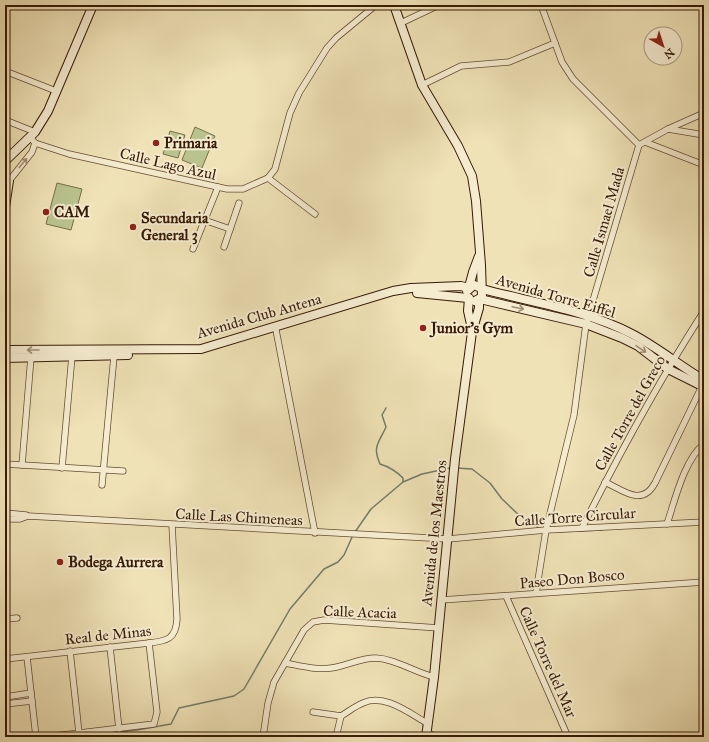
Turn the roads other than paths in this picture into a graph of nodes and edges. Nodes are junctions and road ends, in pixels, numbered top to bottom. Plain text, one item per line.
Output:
1 (93, 5) edge
2 (376, 5) edge
3 (394, 5) edge
4 (439, 5) edge
5 (541, 5) edge
6 (401, 23) junction
7 (555, 44) junction
8 (5, 71) edge
9 (422, 84) junction
10 (56, 91) junction
11 (704, 113) edge
12 (5, 120) edge
13 (668, 129) junction
14 (704, 135) edge
15 (34, 137) junction
16 (645, 142) junction
17 (639, 145) junction
18 (5, 161) edge
19 (704, 164) edge
20 (268, 178) junction
21 (7, 179) edge
22 (218, 187) junction
23 (240, 203) dead end
24 (5, 208) edge
25 (315, 214) dead end
26 (204, 220) junction
27 (230, 229) junction
28 (224, 247) dead end
29 (193, 249) dead end
30 (480, 256) junction
31 (469, 287) junction
32 (481, 288) junction
33 (468, 298) junction
34 (479, 300) junction
35 (704, 311) edge
36 (587, 320) junction
37 (276, 330) junction
38 (472, 332) junction
39 (5, 350) edge
40 (72, 356) junction
41 (114, 356) junction
42 (31, 357) junction
43 (5, 358) edge
44 (673, 361) junction
45 (668, 368) junction
46 (703, 384) edge
47 (704, 444) edge
48 (5, 464) edge
49 (22, 465) junction
50 (62, 468) junction
51 (103, 470) junction
52 (123, 471) dead end
53 (605, 482) junction
54 (102, 485) dead end
55 (5, 513) edge
56 (28, 516) junction
57 (5, 519) edge
58 (704, 522) edge
59 (667, 524) junction
60 (172, 525) junction
61 (582, 528) junction
62 (546, 530) junction
63 (315, 533) junction
64 (448, 539) junction
65 (704, 582) edge
66 (536, 593) junction
67 (506, 596) junction
68 (441, 600) junction
69 (17, 618) dead end
70 (5, 619) edge
71 (439, 628) junction
72 (149, 644) junction
73 (110, 647) junction
74 (70, 651) junction
75 (27, 657) junction
76 (5, 659) edge
77 (285, 663) junction
78 (434, 677) junction
79 (31, 693) junction
80 (5, 697) edge
81 (32, 701) junction
82 (5, 704) edge
83 (313, 712) dead end
84 (341, 716) junction
85 (119, 729) junction
86 (426, 731) edge
87 (79, 733) junction
88 (264, 736) edge
89 (36, 737) edge
90 (46, 737) edge
91 (336, 737) edge
92 (436, 737) edge
93 (568, 737) edge

1 - 10 street
2 - 20 street
3 - 6 street
4 - 6 street
5 - 7 street
6 - 9 street
7 - 9 street
7 - 17 street
8 - 10 street
9 - 30 street
10 - 15 street
11 - 13 street
12 - 15 street, Calle Lago Azul
13 - 14 street
13 - 16 street
15 - 18 street
21 -> 15 street
15 - 22 street, Calle Lago Azul
16 - 17 street
16 - 19 street
17 - 36 street, Calle Ismael Mada
20 - 22 street, Calle Lago Azul
20 - 25 street
21 - 24 street
22 - 26 street
23 - 27 street
26 - 27 street
26 - 29 street
27 - 28 street
30 - 31 street
30 - 32 street
31 - 32 street
31 - 33 street
31 -> 39 street, Avenida Club Antena
32 - 34 street
32 - 36 street, Avenida Torre Eiffel
33 - 34 street
33 - 37 street, Avenida Club Antena
33 - 38 street, Avenida de los Maestros
34 -> 36 street, Avenida Torre Eiffel
34 - 38 street, Avenida de los Maestros
35 - 44 street, Calle Torre del Greco
36 - 44 street, Avenida Torre Eiffel
36 -> 45 street, Avenida Torre Eiffel
36 - 62 street, Calle Ismael Mada
37 - 41 street, Avenida Club Antena
37 - 63 street
38 - 64 street, Avenida de los Maestros
40 - 41 street, Avenida Club Antena
40 - 42 street, Avenida Club Antena
40 - 50 street
41 - 51 street
42 - 43 street, Avenida Club Antena
42 - 49 street
44 - 45 street, Calle Torre del Greco
44 - 46 street, Avenida Torre Eiffel
45 - 46 street, Avenida Torre Eiffel
45 - 53 street, Calle Torre del Greco
46 - 53 street
47 - 59 street
48 - 49 street
49 - 50 street
50 - 51 street
51 - 52 street
51 - 54 street
53 - 61 street, Calle Torre del Greco
55 - 56 street, Calle Las Chimeneas
56 - 57 street, Calle Las Chimeneas
56 - 60 street, Calle Las Chimeneas
58 - 59 street, Calle Torre Circular
59 - 61 street, Calle Torre Circular
60 - 63 street, Calle Las Chimeneas
60 - 72 street, Real de Minas
61 - 62 street, Calle Torre Circular
62 - 64 street, Calle Torre Circular
62 - 66 street, Calle Ismael Mada
63 - 64 street, Calle Las Chimeneas
64 - 68 street, Avenida de los Maestros
65 - 66 street, Paseo Don Bosco
66 - 67 street, Paseo Don Bosco
67 - 68 street, Paseo Don Bosco
67 - 93 street, Calle Torre del Mar
68 - 71 street, Avenida de los Maestros
69 - 70 street
71 - 77 street, Calle Acacia
71 - 78 street, Avenida de los Maestros
72 - 73 street, Real de Minas
72 - 85 street
73 - 74 street, Real de Minas
73 - 85 street
74 - 75 street, Real de Minas
74 - 87 street
75 - 76 street, Real de Minas
75 - 79 street
77 - 78 street
77 - 88 street, Calle Acacia
78 - 86 street, Avenida de los Maestros
79 - 80 street
79 - 81 street
81 - 82 street
81 - 89 street
83 - 84 street
84 - 86 street
84 - 91 street
85 - 87 street
86 - 92 street
87 - 90 street

